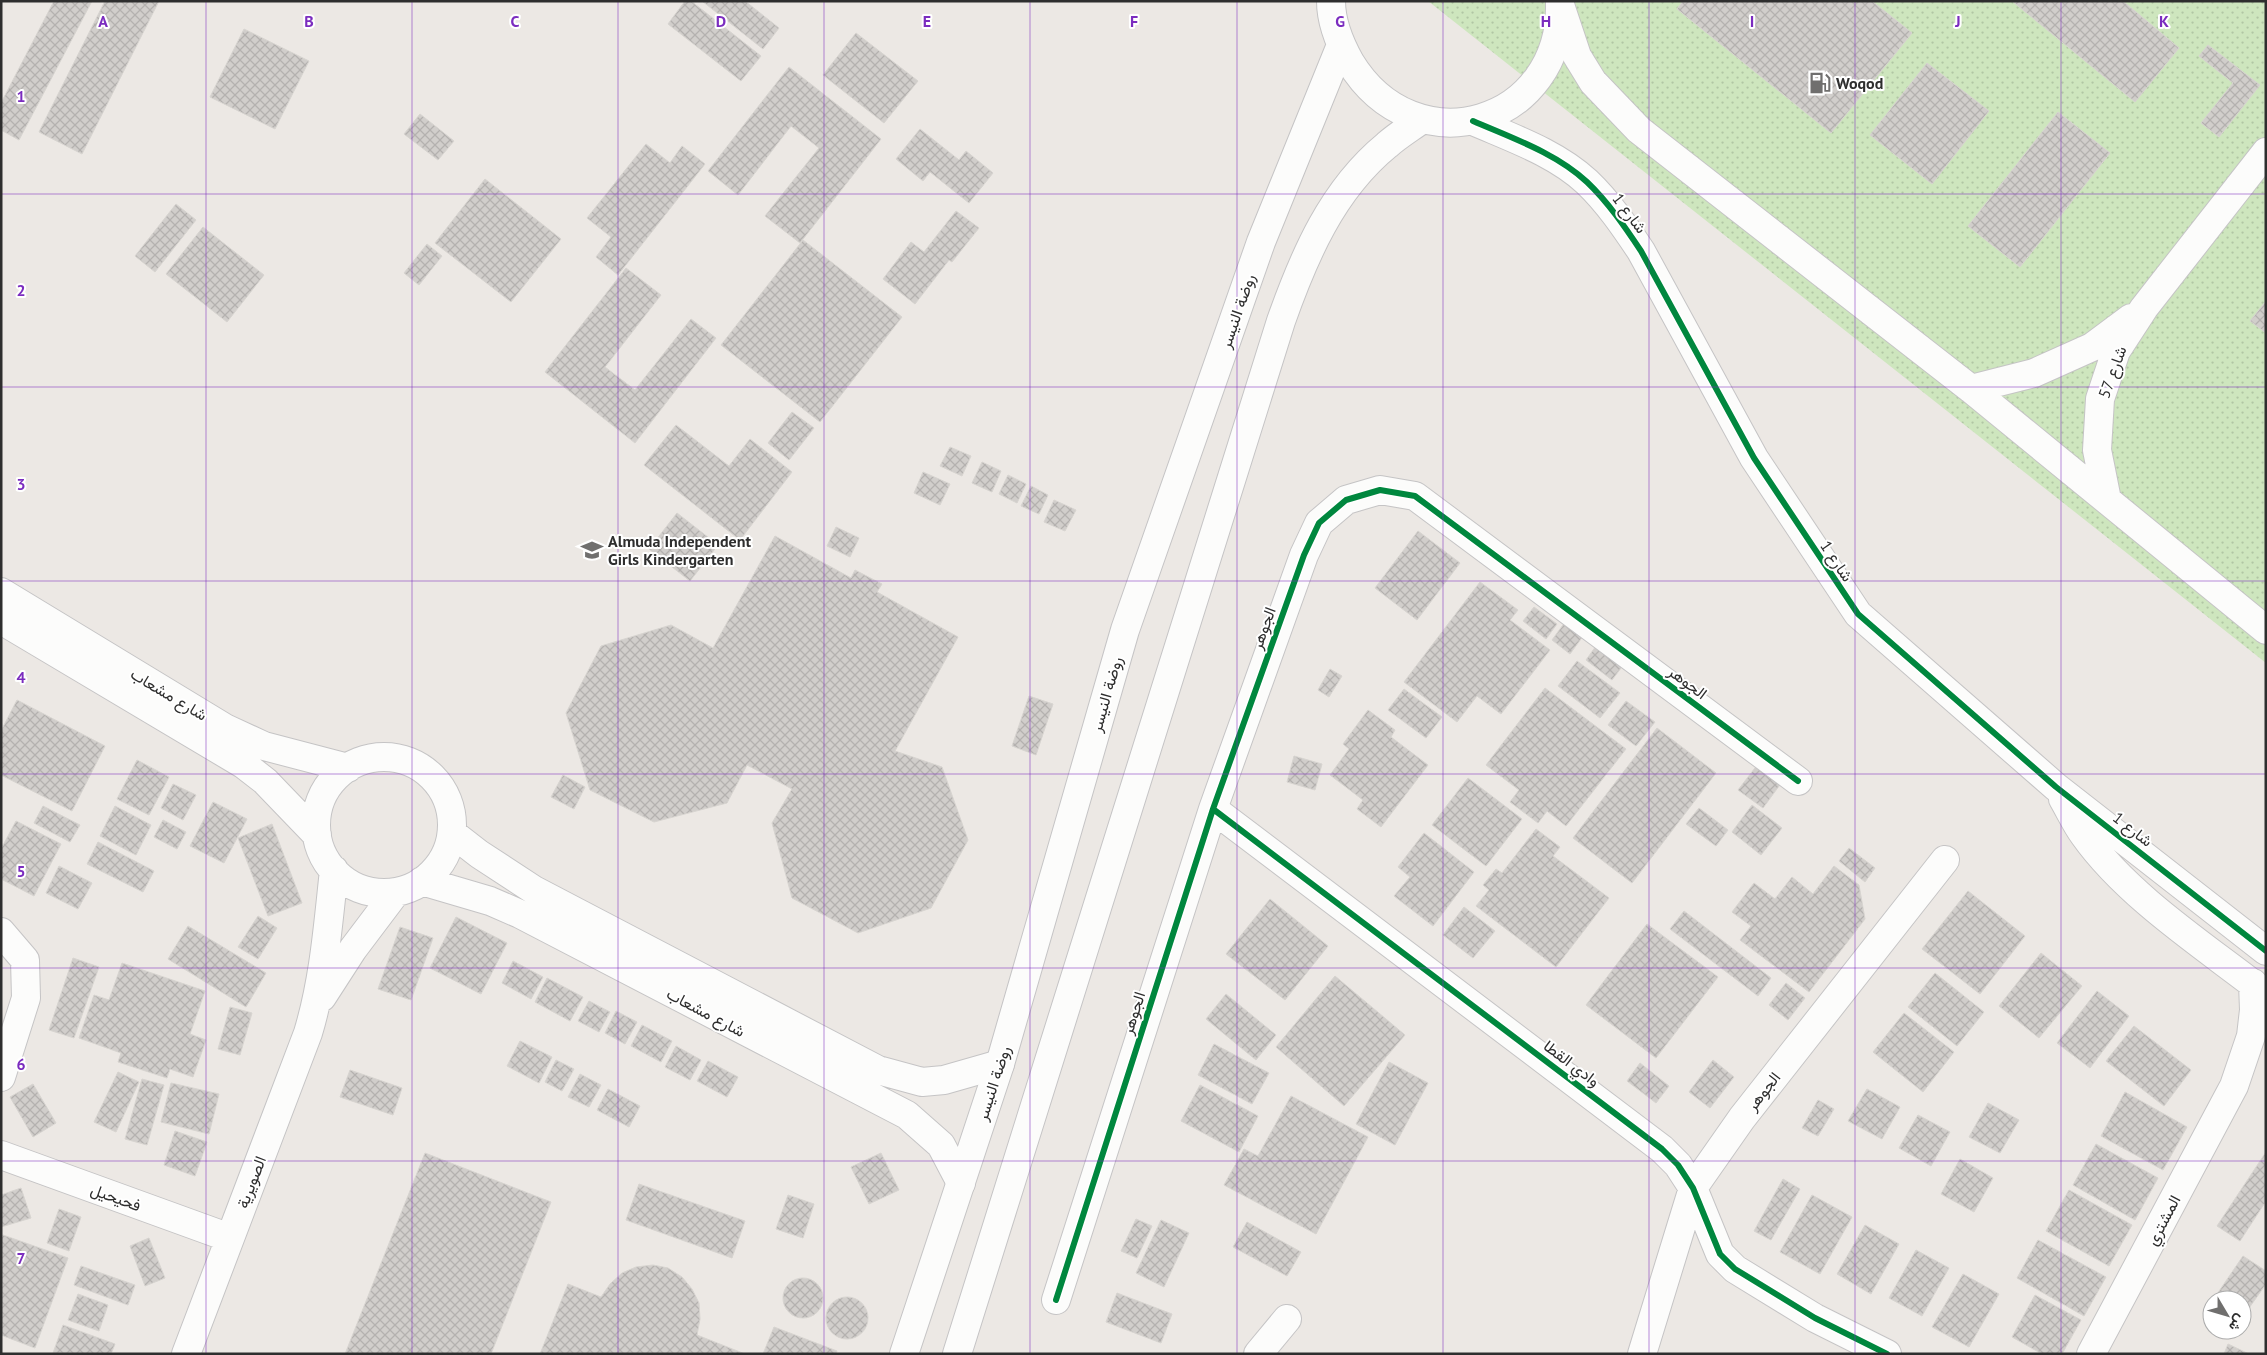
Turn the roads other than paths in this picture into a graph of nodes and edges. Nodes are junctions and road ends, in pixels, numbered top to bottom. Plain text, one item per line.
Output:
1 (1331, 1) edge
2 (1560, 3) edge
3 (1340, 46) junction
4 (1421, 120) junction
5 (1473, 121) junction
6 (2266, 152) edge
7 (2144, 308) junction
8 (1971, 389) junction
9 (2107, 500) junction
10 (1, 592) edge
11 (1, 620) edge
12 (2266, 630) edge
13 (348, 768) junction
14 (1798, 781) dead end
15 (2056, 787) junction
16 (1212, 809) junction
17 (452, 833) junction
18 (317, 835) junction
19 (1945, 860) dead end
20 (334, 870) junction
21 (422, 881) junction
22 (396, 892) junction
23 (1, 932) edge
24 (2266, 951) edge
25 (2259, 988) edge
26 (315, 1009) junction
27 (2266, 1062) edge
28 (1000, 1064) junction
29 (1, 1077) edge
30 (2234, 1086) junction
31 (1, 1155) edge
32 (961, 1183) junction
33 (1693, 1188) junction
34 (230, 1238) junction
35 (1056, 1300) dead end
36 (1287, 1319) dead end
37 (960, 1351) edge
38 (186, 1354) edge
39 (904, 1354) edge
40 (1258, 1354) edge
41 (1642, 1354) edge
42 (1887, 1354) edge
43 (2091, 1354) edge

1 - 3 street
2 - 5 street
2 - 8 street
3 - 4 street
3 - 28 street, روضة النيسر
4 - 5 street
4 - 37 street
5 - 15 street, شارع 1
6 - 7 street, شارع 57
7 - 8 street, شارع 57
7 - 9 street, شارع 57
8 - 9 street
9 - 12 street
10 - 13 street, شارع مشعاب
11 - 18 street, شارع مشعاب
13 - 17 street
13 - 18 street
14 - 16 street, الجوهر
15 - 24 street, شارع 1
15 - 25 street, شارع 1
16 - 33 street, وادي القطا
16 - 35 street, الجوهر
17 - 21 street
17 - 28 street, شارع مشعاب
18 - 20 street
19 - 33 street, الجوهر
20 - 22 street
20 - 26 street, الصويرية
21 - 22 street
21 - 32 street, شارع مشعاب
22 - 26 street, الصويرية
23 - 29 street
25 - 30 street, المشتري
26 - 34 street, الصويرية
27 - 30 street, المشتري
28 - 32 street, روضة النيسر
30 - 43 street, المشتري
31 - 34 street, فحيحيل
32 - 39 street, روضة النيسر
33 - 41 street, الجوهر
33 - 42 street, وادي القطا
34 - 38 street, الصويرية
36 - 40 street

